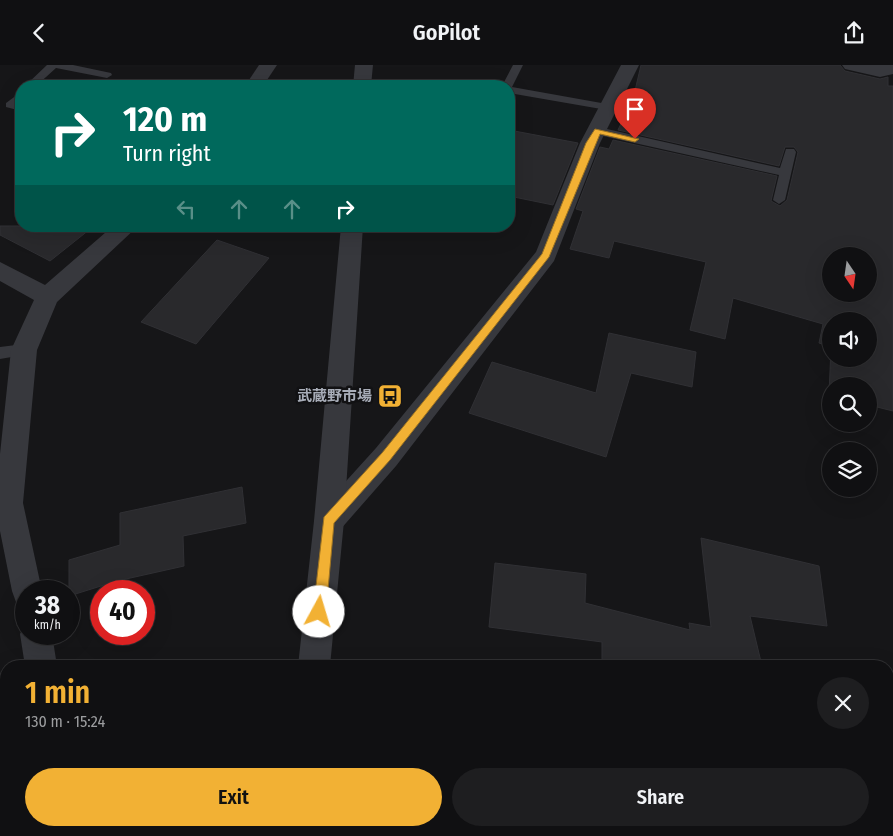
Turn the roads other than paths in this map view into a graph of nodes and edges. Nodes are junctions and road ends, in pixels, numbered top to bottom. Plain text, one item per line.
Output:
1 (53, 65) edge
2 (57, 65) edge
3 (268, 65) edge
4 (364, 65) edge
5 (518, 65) edge
6 (630, 65) edge
7 (851, 65) edge
8 (893, 69) edge
9 (107, 75) dead end
10 (37, 80) edge
11 (258, 80) edge
12 (363, 80) edge
13 (510, 80) edge
14 (515, 91) edge
15 (607, 107) junction
16 (598, 131) junction
17 (790, 152) dead end
18 (785, 173) junction
19 (779, 200) dead end
20 (120, 232) edge
21 (352, 232) edge
22 (0, 270) edge
23 (47, 297) junction
24 (12, 351) edge
25 (329, 521) junction
26 (25, 580) edge
27 (38, 645) edge
28 (40, 660) edge
29 (315, 660) edge

1 - 10 lane
2 - 9 lane
3 - 11 street
4 - 12 street
5 - 13 lane
6 - 15 street
7 - 8 street
14 - 15 lane
15 - 16 street
16 - 18 lane
16 - 25 street
17 - 18 lane
18 - 19 lane
20 - 23 street
21 - 25 street
22 - 23 street
23 - 24 street
24 - 26 street
25 - 29 street
27 - 28 street

